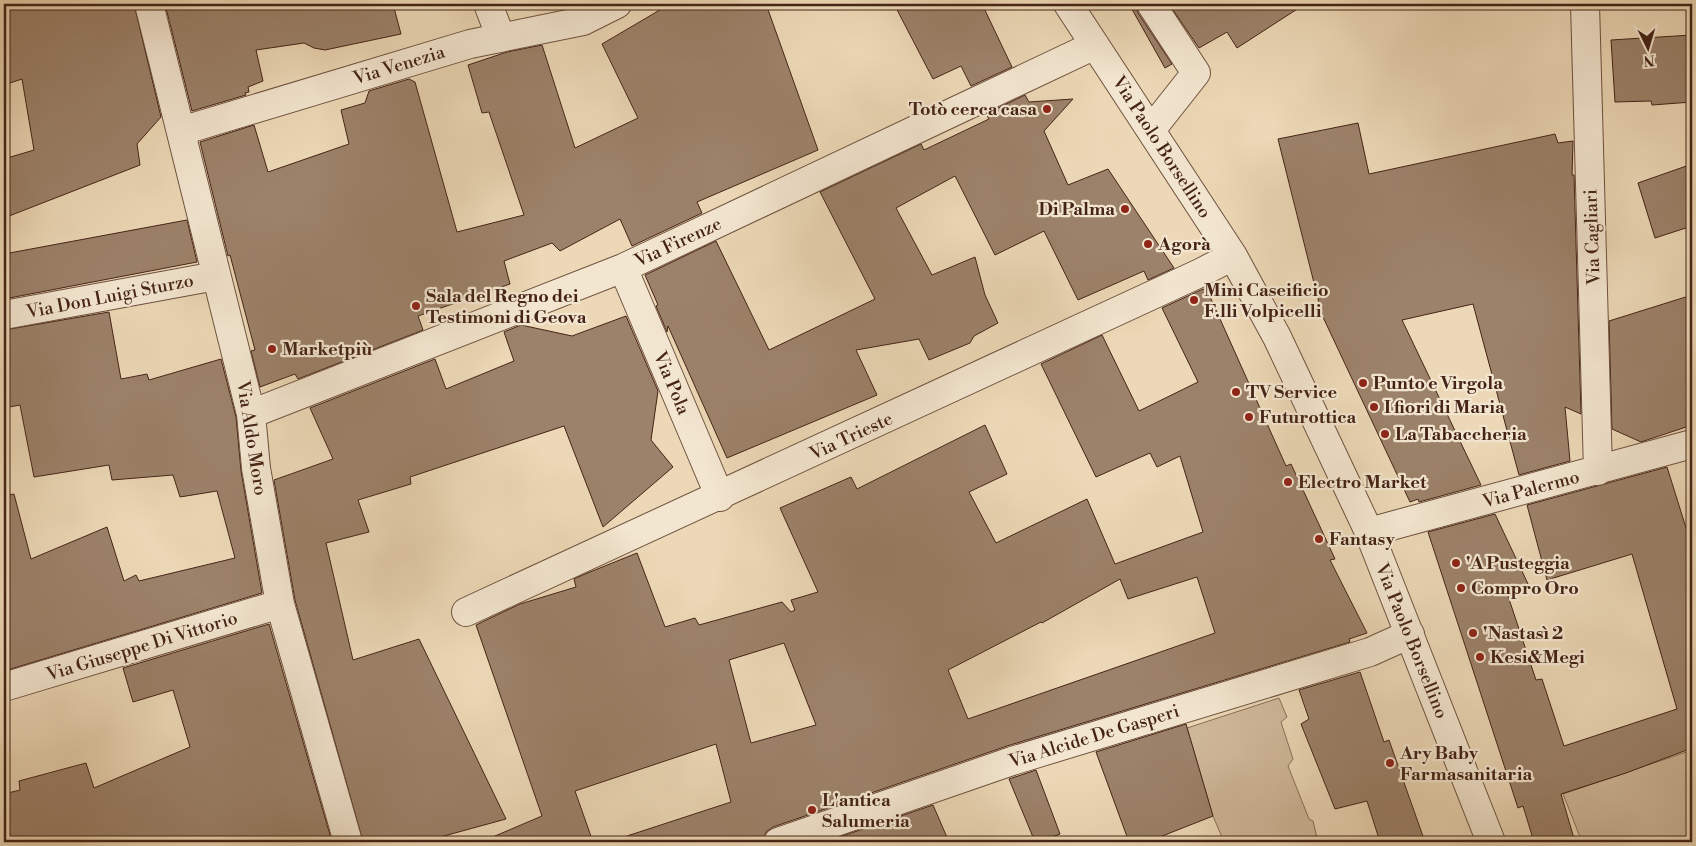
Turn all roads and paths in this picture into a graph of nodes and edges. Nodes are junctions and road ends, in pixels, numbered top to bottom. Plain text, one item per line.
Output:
1 (149, 4) edge
2 (488, 4) edge
3 (617, 4) edge
4 (1068, 4) edge
5 (1151, 4) edge
6 (1585, 4) edge
7 (501, 38) junction
8 (1095, 46) junction
9 (1151, 130) junction
10 (181, 131) junction
11 (1233, 256) junction
12 (623, 268) junction
13 (216, 276) junction
14 (4, 316) edge
15 (252, 414) junction
16 (1692, 444) edge
17 (1598, 471) junction
18 (720, 497) junction
19 (1369, 532) junction
20 (280, 604) junction
21 (466, 612) dead end
22 (1410, 634) junction
23 (4, 687) edge
24 (348, 842) edge
25 (778, 842) edge
26 (1491, 842) edge

1 - 10 street, Via Aldo Moro
2 - 7 street
3 - 7 street, Via Venezia
4 - 8 street, Via Paolo Borsellino
5 - 9 street
6 - 17 street, Via Cagliari
7 - 10 street, Via Venezia
8 - 9 street, Via Paolo Borsellino
8 - 12 street, Via Firenze
9 - 11 street, Via Paolo Borsellino
10 - 13 street, Via Aldo Moro
11 - 18 street, Via Trieste
11 - 19 street, Via Paolo Borsellino
12 - 15 street, Via Firenze
12 - 18 street, Via Pola
13 - 14 street, Via Don Luigi Sturzo
13 - 15 street, Via Aldo Moro
15 - 20 street, Via Aldo Moro
16 - 17 street, Via Palermo
17 - 19 street, Via Palermo
18 - 21 street, Via Trieste
19 - 22 street, Via Paolo Borsellino
20 - 23 street, Via Giuseppe Di Vittorio
20 - 24 street, Via Aldo Moro
22 - 25 street, Via Alcide De Gasperi
22 - 26 street, Via Paolo Borsellino

